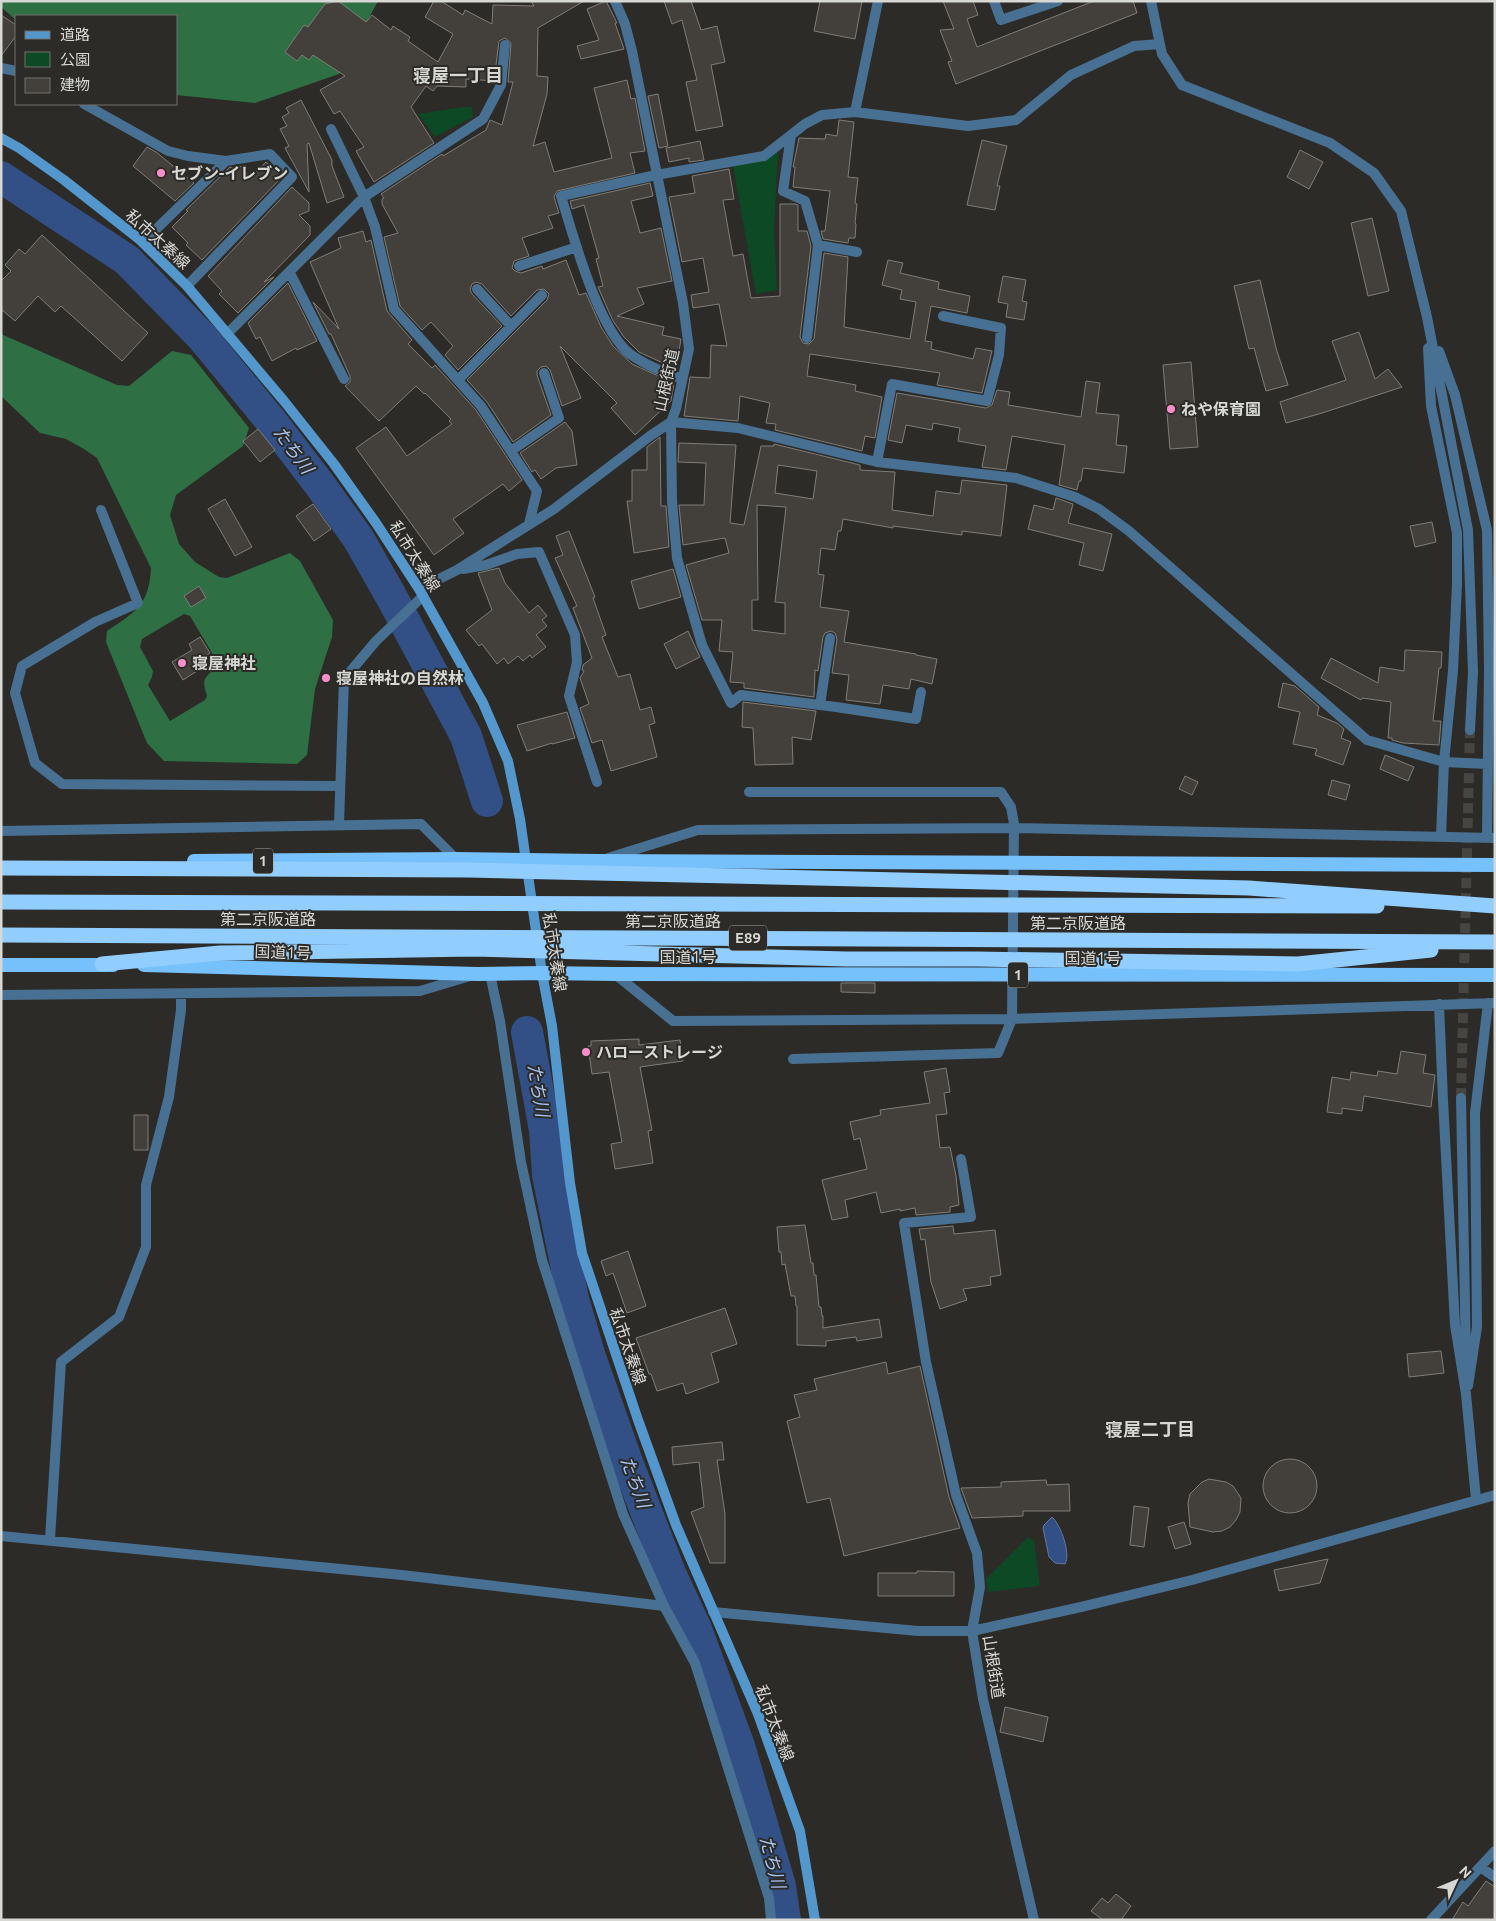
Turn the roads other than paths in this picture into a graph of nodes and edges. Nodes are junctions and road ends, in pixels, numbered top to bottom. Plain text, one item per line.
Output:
1 (615, 1) edge
2 (878, 1) edge
3 (994, 1) edge
4 (1058, 1) edge
5 (1151, 1) edge
6 (1160, 44) junction
7 (505, 45) dead end
8 (1, 68) edge
9 (15, 71) edge
10 (86, 105) edge
11 (855, 112) junction
12 (331, 128) dead end
13 (791, 136) junction
14 (1, 138) edge
15 (226, 161) junction
16 (656, 175) junction
17 (364, 197) junction
18 (143, 242) junction
19 (818, 245) junction
20 (577, 247) junction
21 (857, 252) dead end
22 (519, 266) dead end
23 (290, 273) junction
24 (187, 286) junction
25 (477, 289) dead end
26 (542, 295) dead end
27 (944, 316) dead end
28 (1427, 317) junction
29 (512, 326) junction
30 (227, 334) junction
31 (807, 338) dead end
32 (544, 373) dead end
33 (682, 379) junction
34 (344, 380) dead end
35 (458, 380) junction
36 (671, 422) junction
37 (511, 451) junction
38 (877, 462) junction
39 (101, 510) dead end
40 (530, 524) junction
41 (457, 570) junction
42 (421, 593) junction
43 (830, 638) dead end
44 (921, 692) dead end
45 (820, 705) junction
46 (1470, 730) tunnel mouth
47 (1444, 762) junction
48 (1488, 764) junction
49 (597, 782) dead end
50 (340, 786) junction
51 (749, 792) dead end
52 (339, 824) junction
53 (1013, 828) junction
54 (1, 831) edge
55 (1441, 837) junction
56 (1491, 837) edge
57 (456, 859) junction
58 (525, 860) junction
59 (598, 861) junction
60 (1, 862) edge
61 (1495, 865) edge
62 (1, 868) edge
63 (1, 902) edge
64 (1495, 906) edge
65 (1, 934) edge
66 (1495, 943) edge
67 (102, 964) junction
68 (1, 965) edge
69 (542, 973) junction
70 (484, 974) junction
71 (616, 974) junction
72 (1495, 975) edge
73 (181, 994) junction
74 (1, 995) edge
75 (1491, 1003) edge
76 (1439, 1004) junction
77 (1012, 1019) junction
78 (793, 1059) dead end
79 (1461, 1098) tunnel mouth
80 (961, 1159) dead end
81 (1466, 1394) junction
82 (1495, 1495) edge
83 (1476, 1499) junction
84 (1, 1536) edge
85 (50, 1539) junction
86 (664, 1606) junction
87 (713, 1612) junction
88 (972, 1631) junction
89 (1495, 1851) edge
90 (1480, 1866) junction
91 (1495, 1877) edge
92 (771, 1920) edge
93 (815, 1920) edge
94 (1034, 1920) edge
95 (1431, 1920) edge

1 - 16 street, 山根街道
2 - 11 street
3 - 4 street
5 - 6 street
6 - 11 street
6 - 28 street
7 - 17 street
8 - 9 street
10 - 15 street
11 - 13 street
12 - 17 street
13 - 16 street
13 - 19 street
14 - 18 main road, 私市太秦線
15 - 18 street
15 - 24 street
16 - 20 street
16 - 33 street, 山根街道
17 - 23 street
17 - 35 street
18 - 24 main road, 私市太秦線
19 - 21 street
19 - 31 street
20 - 22 street
20 - 33 street
23 - 30 street
23 - 34 street
24 - 30 main road, 私市太秦線
25 - 29 street
26 - 29 street
27 - 38 street
28 - 46 street
28 - 47 street
28 - 48 street
29 - 35 street
30 - 42 main road, 私市太秦線
32 - 37 street
33 - 36 street, 山根街道
35 - 37 street
36 - 38 street
36 - 40 street
36 - 45 street, 山根街道
37 - 40 street
38 - 47 street
39 - 50 street
40 - 41 street
41 - 42 street
41 - 49 street
42 - 50 street
42 - 58 main road, 私市太秦線
43 - 45 street
44 - 45 street
47 - 48 street
47 - 55 street
48 - 56 street
50 - 52 street
51 - 53 street
52 - 54 street
52 - 57 street
53 - 55 street
53 - 59 street
53 - 77 street
55 - 56 street
57 - 58 highway, 1
57 - 60 highway, 1
58 - 59 highway, 1
58 - 69 main road, 私市太秦線
59 - 61 highway, 1
62 - 64 highway
63 - 64 highway, 第二京阪道路 / E89
65 - 66 highway, 第二京阪道路 / E89
66 - 67 highway
67 - 68 highway, 国道1号 / 1
67 - 70 highway, 国道1号 / 1
69 - 70 highway, 国道1号 / 1
69 - 71 highway, 国道1号 / 1
69 - 87 main road, 私市太秦線
70 - 73 street
70 - 86 street
71 - 72 highway, 国道1号 / 1
71 - 77 street
73 - 74 street
73 - 85 street
75 - 76 street
75 - 81 street
76 - 77 street
76 - 81 street
77 - 78 street
79 - 81 street
80 - 88 street, 山根街道
81 - 83 street
82 - 83 street
83 - 88 street
84 - 85 street
85 - 86 street
86 - 92 street
87 - 88 street
87 - 93 main road, 私市太秦線
88 - 94 street, 山根街道
89 - 90 street
90 - 91 street
90 - 95 street

